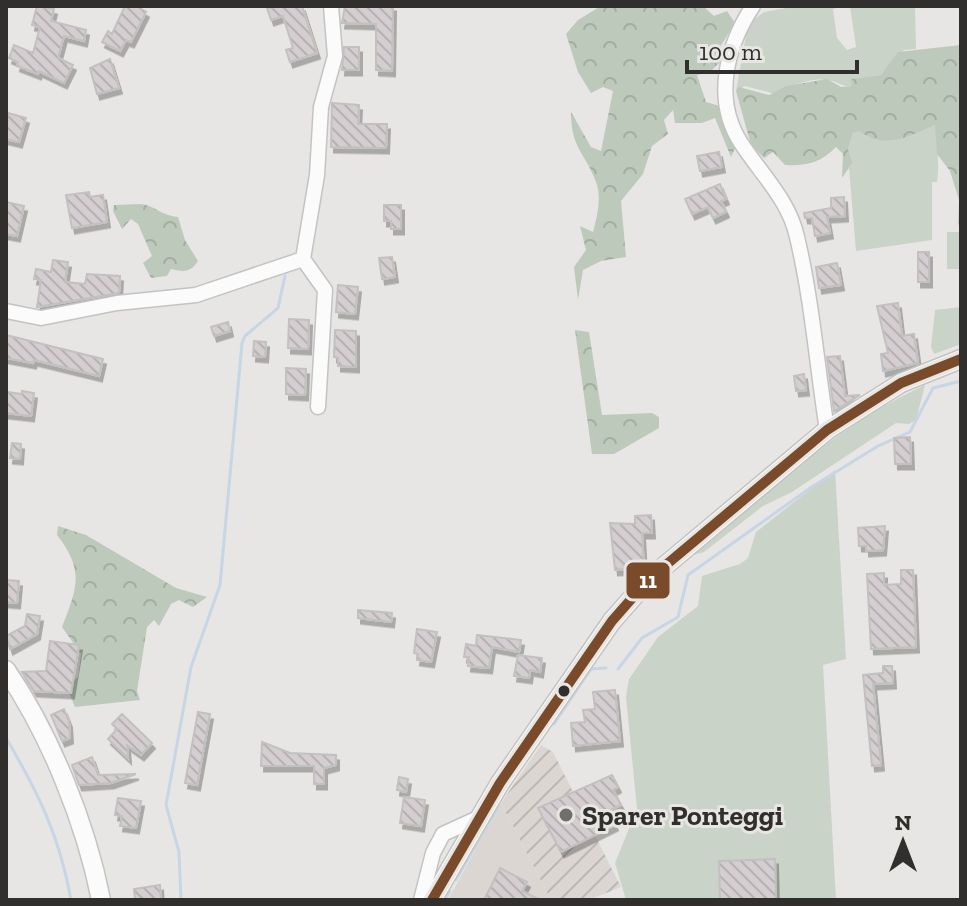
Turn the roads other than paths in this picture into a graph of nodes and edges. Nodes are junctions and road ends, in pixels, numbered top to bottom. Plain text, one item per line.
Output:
1 (331, 6) edge
2 (753, 6) edge
3 (303, 259) junction
4 (6, 311) edge
5 (961, 359) edge
6 (318, 407) dead end
7 (827, 430) junction
8 (6, 670) edge
9 (478, 818) junction
10 (101, 900) edge
11 (421, 900) edge
12 (432, 900) edge

1 - 3 street
2 - 7 street
3 - 4 street
3 - 6 street
5 - 7 main road
7 - 9 main road
8 - 10 main road
9 - 11 street
9 - 12 main road

